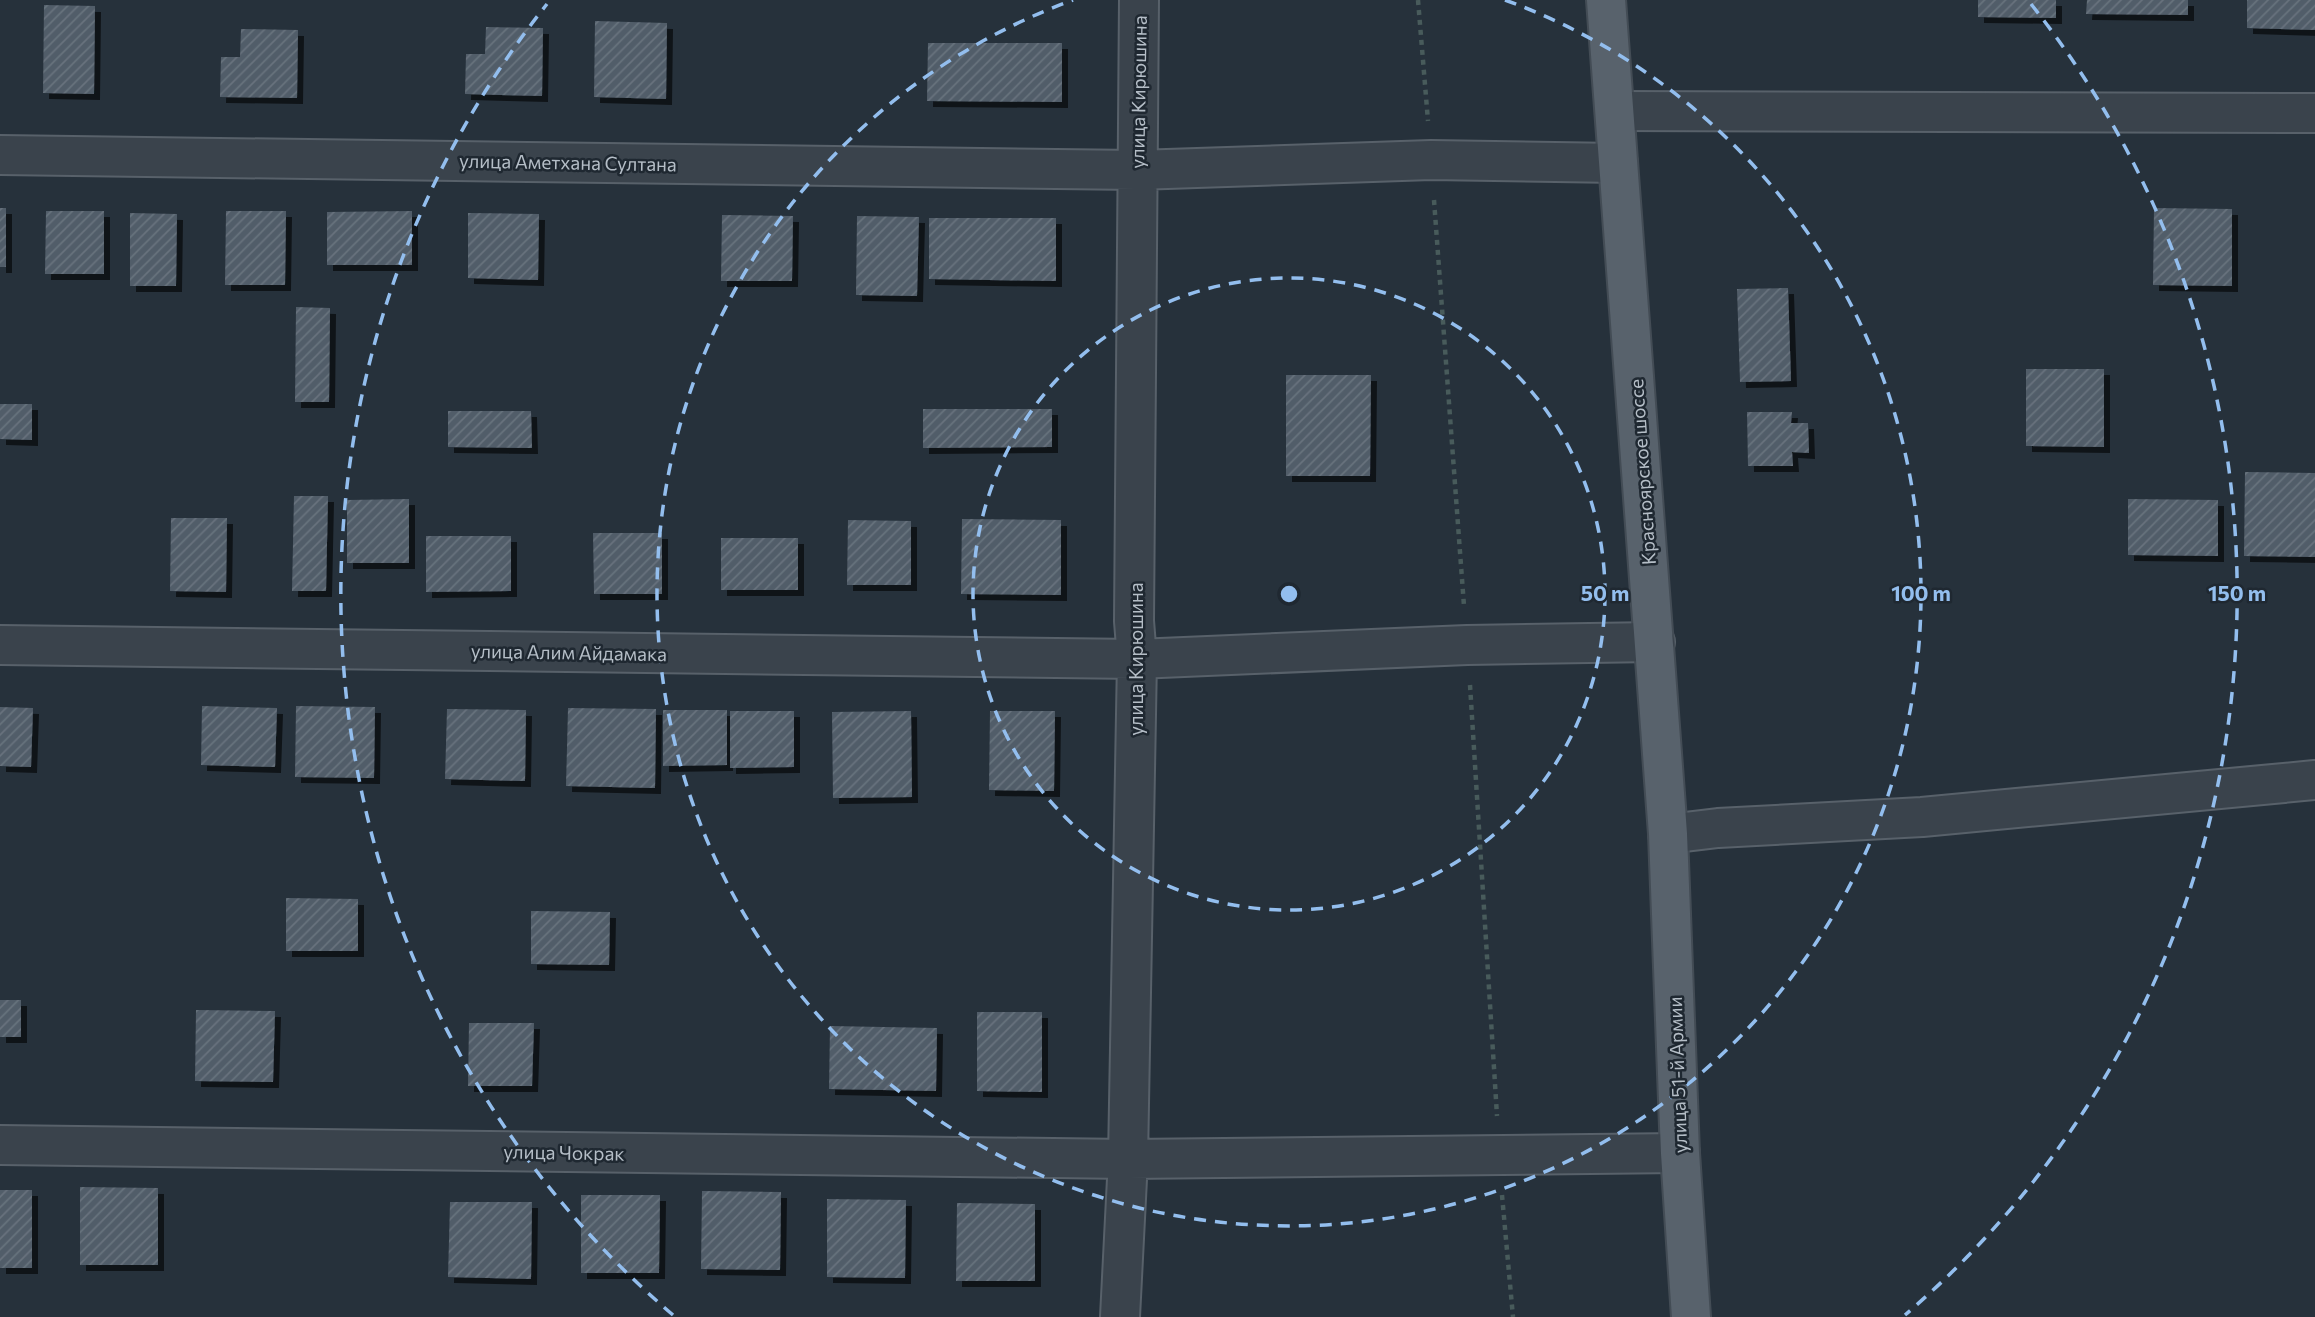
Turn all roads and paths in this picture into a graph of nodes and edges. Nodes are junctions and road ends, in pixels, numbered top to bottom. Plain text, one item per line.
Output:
1 (1139, 0) edge
2 (1606, 0) edge
3 (1615, 111) junction
4 (2315, 113) edge
5 (0, 155) edge
6 (1618, 163) junction
7 (1137, 170) junction
8 (1655, 642) junction
9 (0, 645) edge
10 (1137, 659) junction
11 (2315, 780) edge
12 (1668, 834) junction
13 (0, 1145) edge
14 (1680, 1153) junction
15 (1128, 1159) junction
16 (1119, 1317) edge
17 (1690, 1317) edge

1 - 7 street, улица Кирюшина
2 - 3 main road
3 - 4 street
3 - 6 main road, Красноярское шоссе
5 - 7 street, улица Аметхана Султана
6 - 7 street, улица Аметхана Султана
6 - 8 main road, Красноярское шоссе
7 - 10 street, улица Кирюшина
8 - 10 street, улица Алим Айдамака
8 - 12 main road, Красноярское шоссе
9 - 10 street, улица Алим Айдамака
10 - 15 street, улица Кирюшина
11 - 12 street
12 - 14 main road, улица 51-й Армии
13 - 15 street, улица Чокрак
14 - 15 street, улица Чокрак
14 - 17 main road, улица 51-й Армии
15 - 16 street, улица Кирюшина

